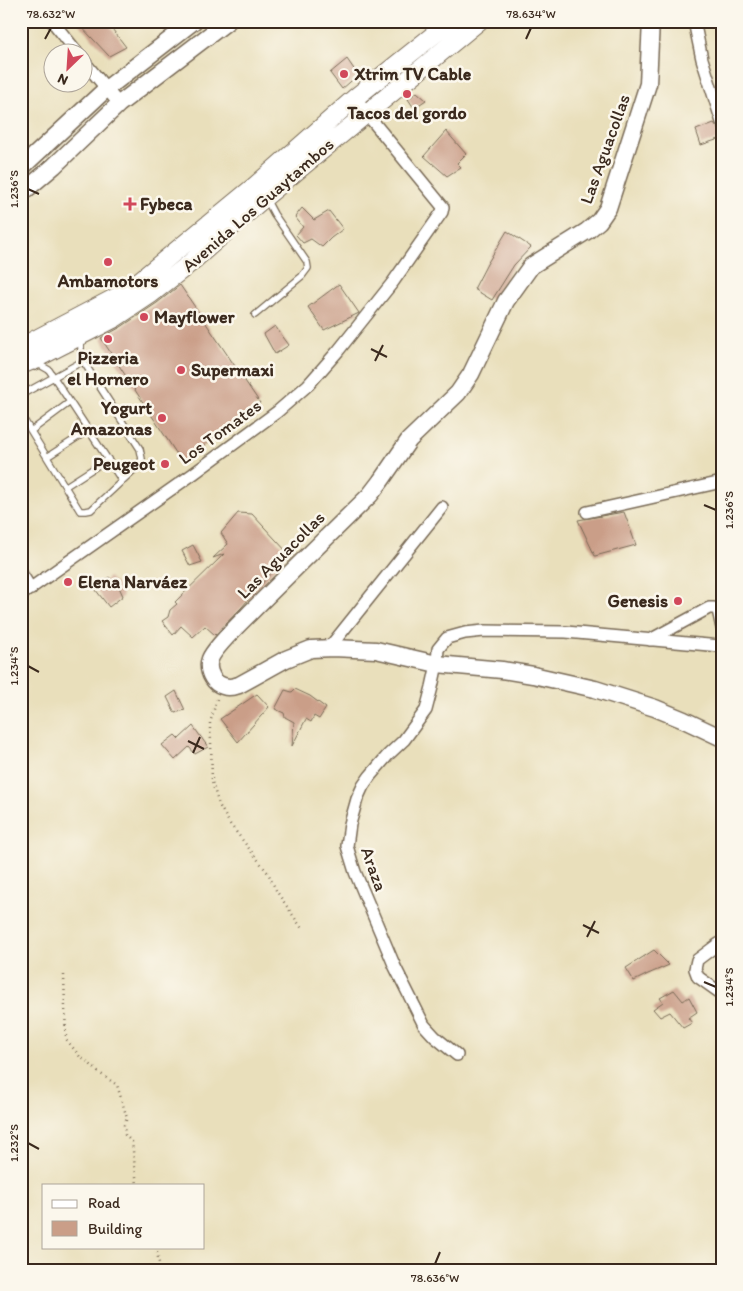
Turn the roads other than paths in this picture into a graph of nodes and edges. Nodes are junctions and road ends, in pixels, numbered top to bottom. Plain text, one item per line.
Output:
1 (52, 21) edge
2 (194, 21) edge
3 (228, 21) edge
4 (651, 21) edge
5 (694, 21) edge
6 (447, 23) edge
7 (474, 23) edge
8 (458, 39) junction
9 (69, 42) edge
10 (92, 72) edge
11 (106, 89) junction
12 (356, 97) junction
13 (119, 104) junction
14 (366, 113) junction
15 (722, 122) edge
16 (40, 152) junction
17 (54, 166) junction
18 (21, 168) edge
19 (260, 192) junction
20 (21, 194) edge
21 (137, 283) junction
22 (151, 294) junction
23 (254, 315) dead end
24 (81, 335) junction
25 (26, 357) edge
26 (83, 361) junction
27 (53, 377) junction
28 (21, 396) edge
29 (70, 402) junction
30 (21, 415) edge
31 (89, 430) junction
32 (31, 431) junction
33 (47, 457) junction
34 (108, 459) junction
35 (122, 481) junction
36 (722, 482) edge
37 (66, 486) junction
38 (442, 507) dead end
39 (587, 512) dead end
40 (21, 573) edge
41 (26, 592) edge
42 (722, 628) edge
43 (650, 640) junction
44 (722, 643) edge
45 (329, 648) junction
46 (437, 664) junction
47 (722, 738) edge
48 (722, 942) edge
49 (722, 994) edge
50 (457, 1055) dead end

1 - 9 street
2 - 11 street
3 - 13 street
4 - 45 street, Las Aguacollas
5 - 15 street
6 - 8 street
6 - 12 main road, Avenida Los Guaytambos
7 - 8 main road, Avenida Los Guaytambos
8 - 14 main road, Avenida Los Guaytambos
10 - 11 street
11 - 13 street
11 - 16 street
12 - 14 street
12 - 19 main road, Avenida Los Guaytambos
13 - 17 street
14 - 19 main road, Avenida Los Guaytambos
14 - 41 street, Los Tomates
16 - 17 street
16 - 18 street
17 - 20 street
19 - 21 main road, Avenida Los Guaytambos
19 - 22 main road, Avenida Los Guaytambos
19 - 23 lane
21 - 22 main road
21 - 25 main road, Avenida Los Guaytambos
22 - 24 main road, Avenida Los Guaytambos
24 - 25 main road, Avenida Los Guaytambos
24 - 26 lane
25 - 27 lane
26 - 27 lane
26 - 35 lane
27 - 28 lane
27 - 29 lane
29 - 31 lane
29 - 32 lane
30 - 32 lane
31 - 33 lane
31 - 34 lane
32 - 33 lane
33 - 37 lane
34 - 35 lane
34 - 37 lane
35 - 37 lane
36 - 39 street
38 - 45 street
40 - 41 street
42 - 43 street
43 - 44 street, Araza
43 - 46 street, Araza
45 - 46 street
46 - 47 street
46 - 50 street, Araza
48 - 49 street

